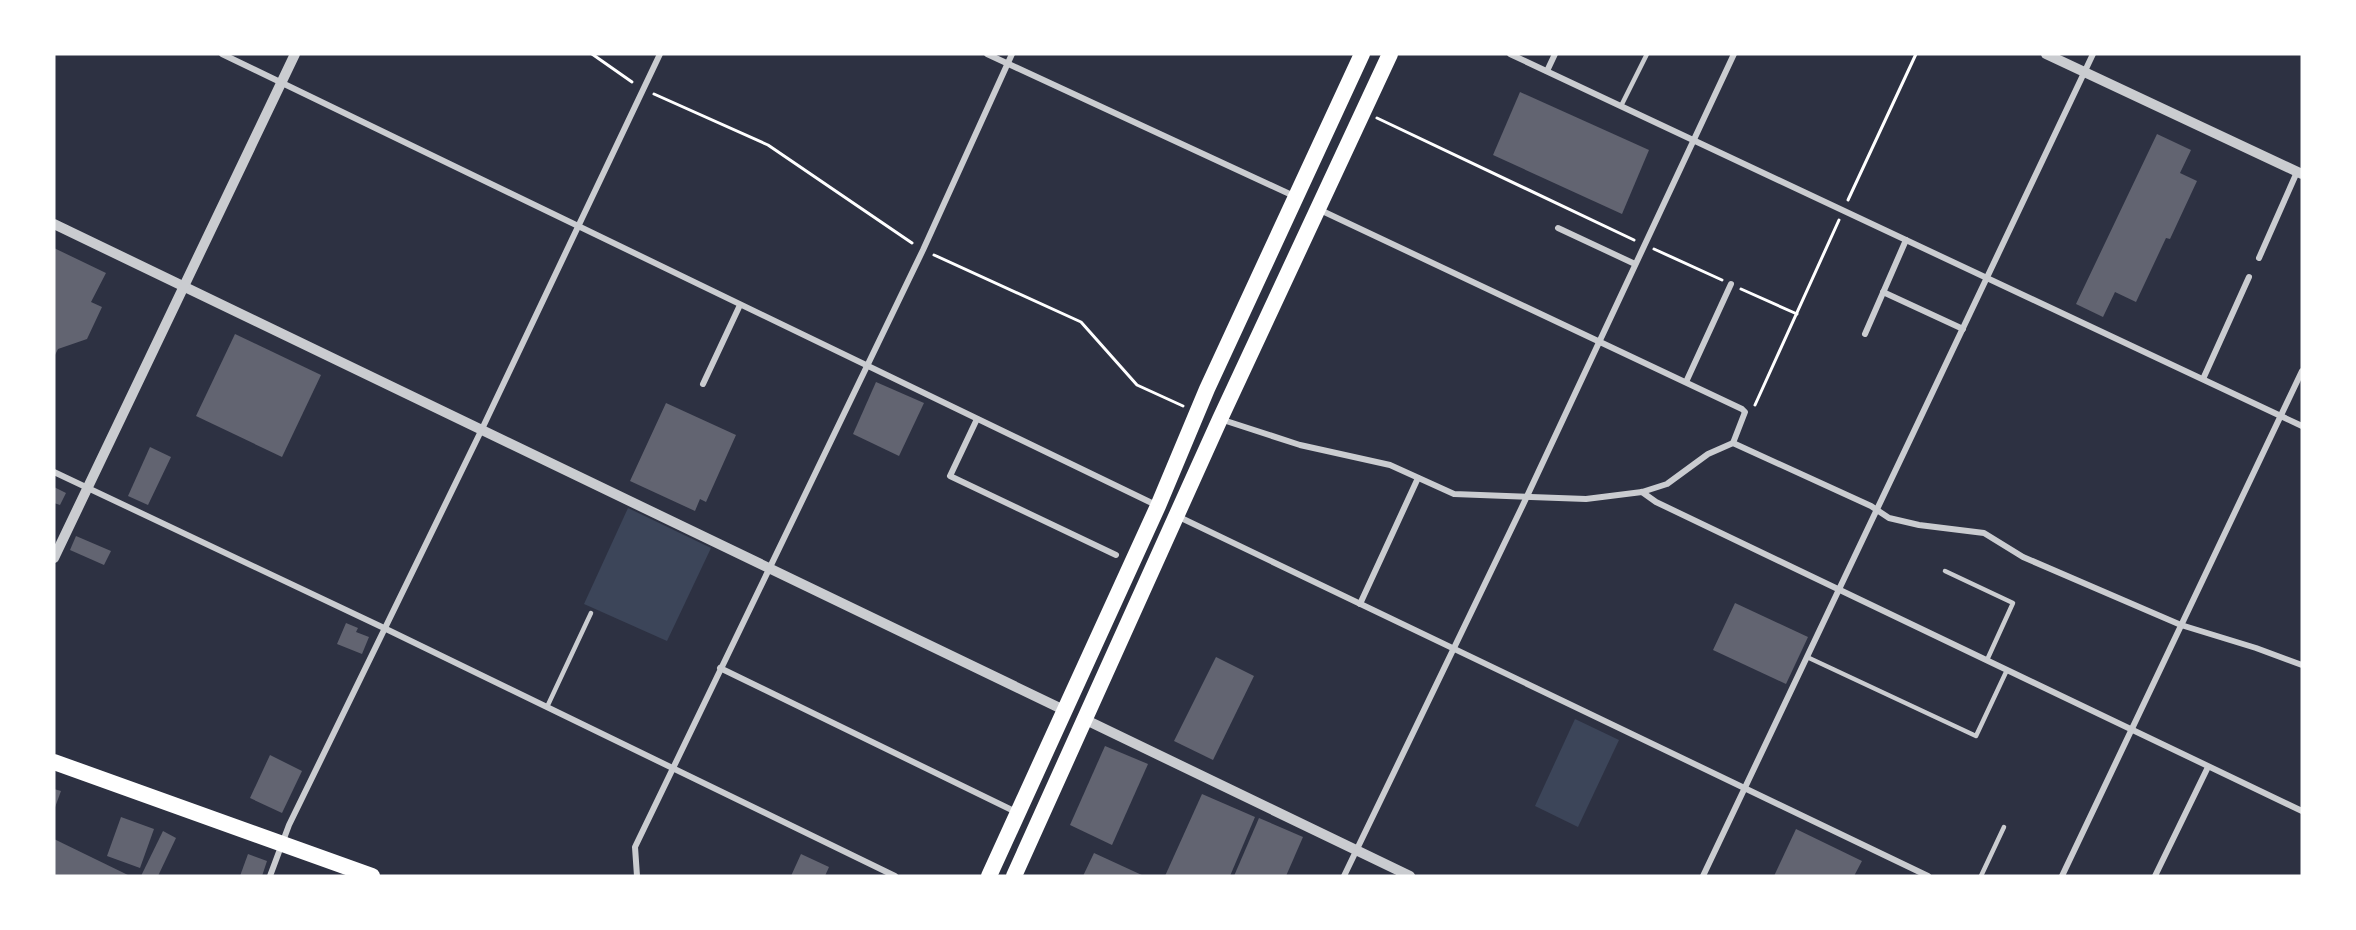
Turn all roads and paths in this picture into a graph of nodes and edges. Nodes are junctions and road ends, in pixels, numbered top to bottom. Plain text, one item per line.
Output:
1 (222, 54) edge
2 (295, 54) edge
3 (592, 54) edge
4 (660, 54) edge
5 (987, 54) edge
6 (1012, 54) edge
7 (1362, 54) edge
8 (1390, 54) edge
9 (1510, 54) edge
10 (1556, 54) edge
11 (1647, 54) edge
12 (1734, 54) edge
13 (1916, 54) edge
14 (2046, 54) edge
15 (2093, 54) edge
16 (1008, 64) junction
17 (1547, 71) junction
18 (2085, 72) junction
19 (282, 82) junction
20 (643, 89) junction
21 (1622, 106) junction
22 (1363, 111) junction
23 (1694, 140) junction
24 (2300, 173) edge
25 (1296, 197) junction
26 (1317, 208) junction
27 (1844, 211) junction
28 (54, 224) edge
29 (579, 226) junction
30 (1558, 228) dead end
31 (1906, 240) junction
32 (1644, 244) junction
33 (923, 249) junction
34 (2259, 258) dead end
35 (1635, 264) junction
36 (2249, 277) dead end
37 (1987, 278) junction
38 (1731, 284) junction
39 (184, 288) junction
40 (1883, 292) junction
41 (740, 305) junction
42 (1797, 314) junction
43 (1963, 329) junction
44 (1865, 334) dead end
45 (1599, 341) junction
46 (866, 366) junction
47 (2302, 371) edge
48 (2203, 379) junction
49 (1686, 382) junction
50 (703, 384) dead end
51 (1197, 412) junction
52 (2281, 416) junction
53 (1744, 418) junction
54 (977, 419) junction
55 (1220, 419) junction
56 (2302, 426) edge
57 (482, 429) junction
58 (1733, 443) junction
59 (54, 472) edge
60 (1418, 478) junction
61 (88, 489) junction
62 (1642, 492) junction
63 (1527, 496) junction
64 (1158, 506) junction
65 (1876, 511) junction
66 (1176, 516) junction
67 (1116, 555) dead end
68 (54, 558) edge
69 (769, 567) junction
70 (1945, 571) dead end
71 (1839, 589) junction
72 (1360, 604) junction
73 (591, 613) dead end
74 (2181, 625) junction
75 (384, 628) junction
76 (1454, 649) junction
77 (1807, 657) junction
78 (1987, 660) junction
79 (2302, 665) edge
80 (720, 668) junction
81 (2007, 670) junction
82 (547, 707) junction
83 (1066, 711) junction
84 (1084, 719) junction
85 (2133, 730) junction
86 (54, 762) edge
87 (672, 767) junction
88 (2208, 767) junction
89 (1744, 788) junction
90 (2302, 811) edge
91 (1018, 813) junction
92 (2004, 826) dead end
93 (281, 844) junction
94 (1356, 850) junction
95 (270, 876) edge
96 (372, 876) edge
97 (637, 876) edge
98 (896, 876) edge
99 (989, 876) edge
100 (1014, 876) edge
101 (1344, 876) edge
102 (1410, 876) edge
103 (1703, 876) edge
104 (1928, 876) edge
105 (1981, 876) edge
106 (2062, 876) edge
107 (2155, 876) edge

1 - 19 street
2 - 19 street
3 - 20 path
4 - 20 street
5 - 16 street
6 - 16 street
7 - 25 highway
8 - 22 highway
9 - 17 street
10 - 17 street
11 - 21 lane
12 - 23 street
13 - 27 path
14 - 18 street
15 - 18 street
16 - 25 street
16 - 33 street
17 - 21 street
18 - 24 street
18 - 37 street
19 - 29 street
19 - 39 street
20 - 29 street
20 - 33 path
21 - 23 street
22 - 26 highway
22 - 32 path
23 - 27 street
23 - 32 street
24 - 34 street
25 - 51 highway
26 - 45 street
26 - 55 highway
27 - 31 street
27 - 42 path
28 - 39 street
29 - 41 street
29 - 57 street
30 - 35 street
31 - 37 street
31 - 40 street
32 - 35 street
32 - 38 path
33 - 46 street
33 - 51 path
35 - 45 street
36 - 48 street
37 - 43 street
37 - 48 street
38 - 42 path
38 - 49 street
39 - 57 street
39 - 61 street
40 - 43 street
40 - 44 street
41 - 46 street
41 - 50 street
42 - 53 path
43 - 65 street
45 - 49 street
45 - 63 street
46 - 54 street
46 - 69 street
47 - 52 street
48 - 52 street
49 - 53 street
51 - 64 highway
52 - 56 street
52 - 74 street
53 - 58 street
54 - 64 street
54 - 67 street
55 - 60 street
55 - 66 highway
57 - 69 street
57 - 75 street
58 - 62 street
58 - 65 street
59 - 61 street
60 - 63 street
60 - 72 street
61 - 68 street
61 - 75 street
62 - 63 street
62 - 71 street
63 - 76 street
64 - 83 highway
65 - 71 street
65 - 74 street
66 - 72 street
66 - 84 highway
69 - 80 street
69 - 83 street
70 - 78 lane
71 - 77 street
71 - 78 street
72 - 76 street
73 - 82 lane
74 - 79 street
74 - 85 street
75 - 82 street
75 - 93 street
76 - 89 street
76 - 94 street
77 - 81 lane
77 - 89 street
78 - 81 street
80 - 87 street
80 - 91 street
81 - 85 street
82 - 87 street
83 - 91 highway
84 - 94 street
84 - 100 highway
85 - 88 street
85 - 106 street
86 - 93 highway
87 - 97 street
87 - 98 street
88 - 90 street
88 - 107 street
89 - 103 street
89 - 104 street
91 - 99 highway
92 - 105 lane
93 - 95 street
93 - 96 highway
94 - 101 street
94 - 102 street

